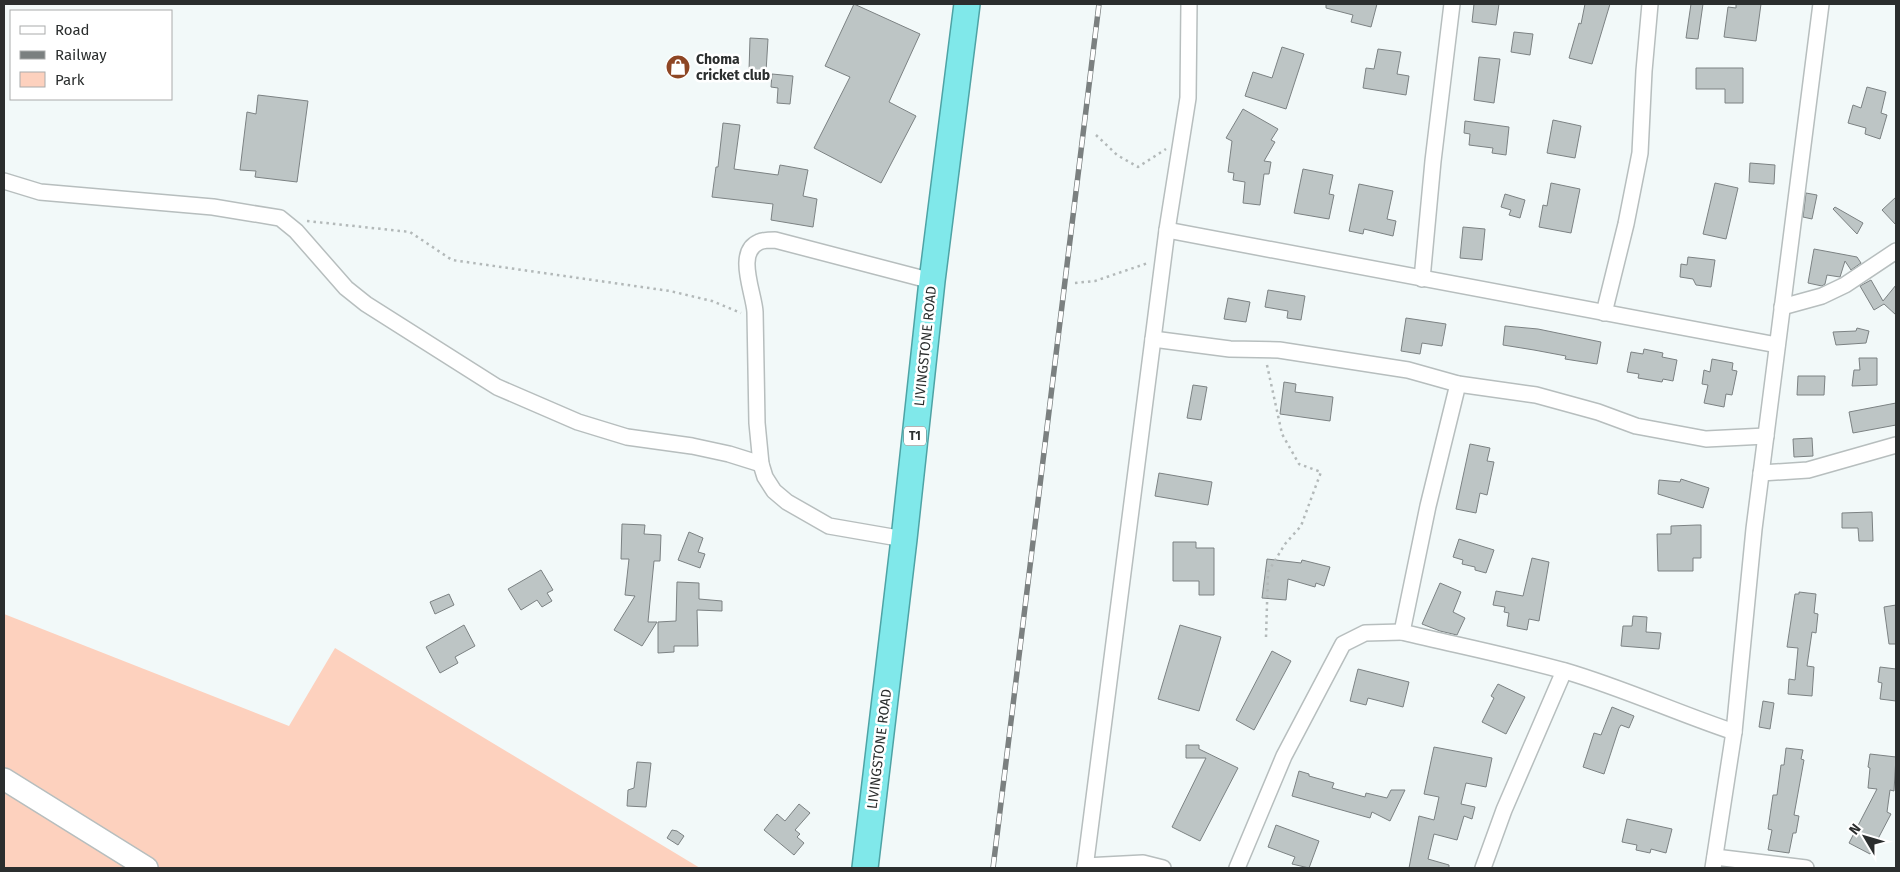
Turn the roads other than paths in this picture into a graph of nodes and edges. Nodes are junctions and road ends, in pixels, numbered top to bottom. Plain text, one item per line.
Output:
1 (968, 4) edge
2 (1188, 4) edge
3 (1452, 4) edge
4 (1650, 4) edge
5 (1821, 4) edge
6 (4, 181) edge
7 (1167, 230) junction
8 (1896, 251) edge
9 (1422, 279) junction
10 (932, 281) junction
11 (1782, 307) junction
12 (1604, 313) junction
13 (1153, 339) junction
14 (1777, 345) junction
15 (1458, 384) junction
16 (1766, 436) junction
17 (1896, 445) edge
18 (761, 464) junction
19 (1761, 473) junction
20 (904, 539) junction
21 (1402, 632) junction
22 (1564, 671) junction
23 (1734, 732) junction
24 (4, 779) edge
25 (1714, 862) edge
26 (1085, 867) edge
27 (147, 868) edge
28 (865, 868) edge
29 (1163, 868) edge
30 (1237, 868) edge
31 (1483, 868) edge
32 (1806, 868) edge

1 - 10 highway, LIVINGSTONE ROAD / T1
2 - 7 street
3 - 9 street
4 - 12 street
5 - 11 street
6 - 18 street
7 - 9 street
7 - 13 street
8 - 11 street
9 - 12 street
10 - 18 street
10 - 20 highway, LIVINGSTONE ROAD / T1
11 - 14 street
12 - 14 street
13 - 15 street
13 - 26 street
14 - 16 street
15 - 16 street
15 - 21 street
16 - 19 street
17 - 19 street
18 - 20 street
19 - 23 street
20 - 28 highway, LIVINGSTONE ROAD / T1
21 - 22 street
21 - 30 street
22 - 23 street
22 - 31 street
23 - 25 street
24 - 27 main road
25 - 32 street
26 - 29 street

